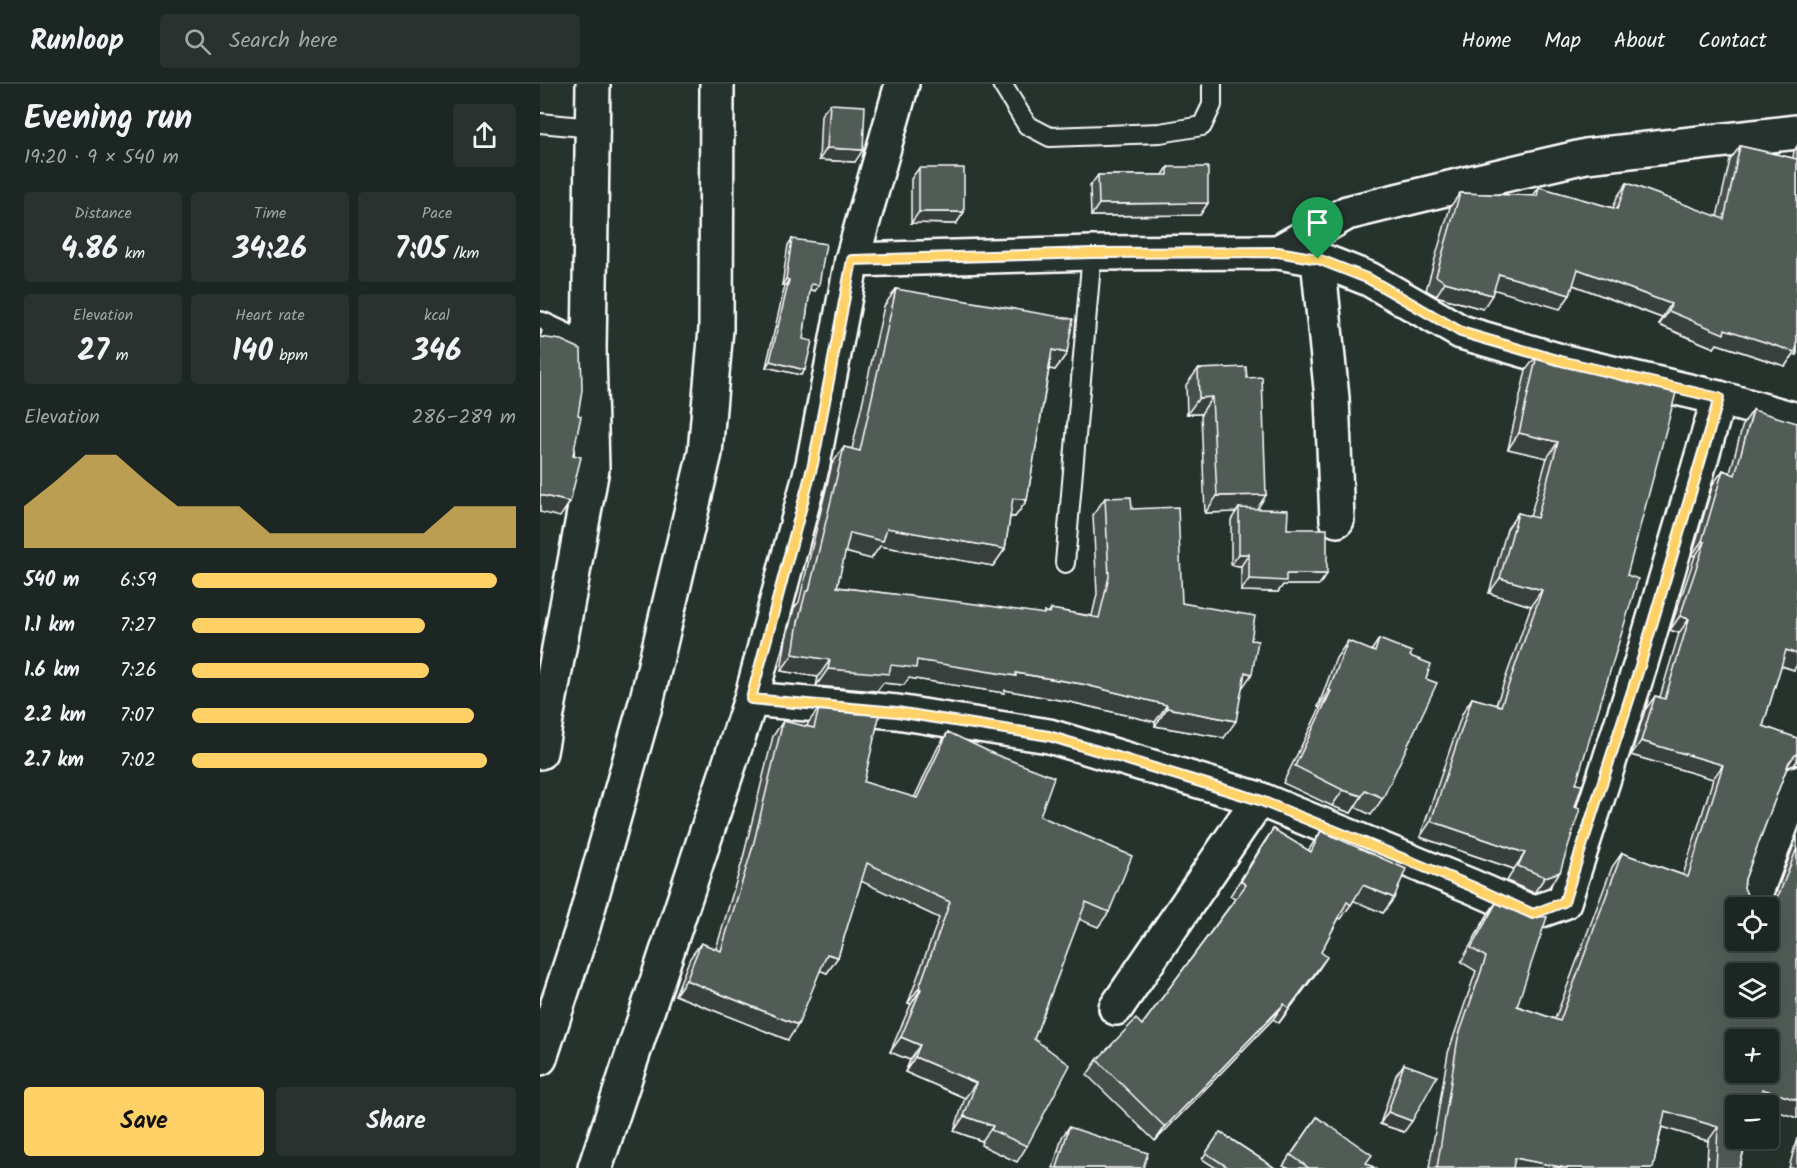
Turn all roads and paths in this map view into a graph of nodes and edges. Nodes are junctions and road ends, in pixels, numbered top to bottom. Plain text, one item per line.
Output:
1 (593, 84) edge
2 (717, 84) edge
3 (902, 84) edge
4 (1002, 84) edge
5 (1212, 84) edge
6 (540, 123) edge
7 (593, 128) junction
8 (1797, 132) edge
9 (1278, 252) junction
10 (1092, 253) junction
11 (1318, 259) junction
12 (852, 260) junction
13 (540, 329) edge
14 (589, 351) junction
15 (1719, 398) junction
16 (1797, 420) edge
17 (1337, 520) dead end
18 (1065, 563) dead end
19 (751, 699) junction
20 (540, 752) edge
21 (1797, 783) edge
22 (1259, 800) junction
23 (1754, 897) edge
24 (1116, 1008) dead end
25 (540, 1058) edge
26 (595, 1168) edge

1 - 7 street
2 - 25 street
3 - 12 street
4 - 5 lane
6 - 7 lane
7 - 14 street
8 - 9 street
9 - 10 street
9 - 11 street
10 - 12 street
10 - 18 lane
11 - 15 street
11 - 17 street
12 - 19 street
13 - 14 street
14 - 20 street
15 - 16 street
15 - 22 street
19 - 22 street
19 - 26 street
21 - 23 street
22 - 24 street

